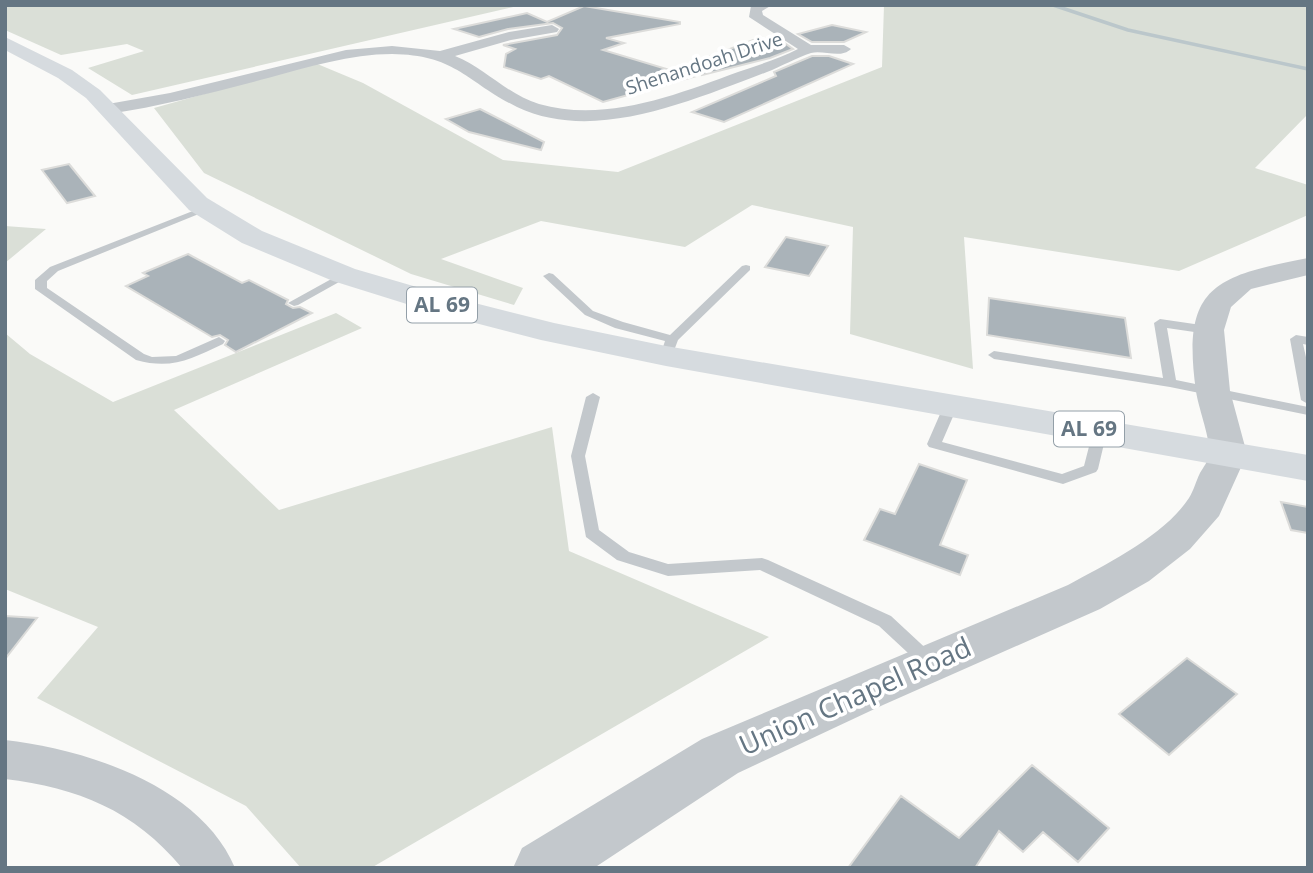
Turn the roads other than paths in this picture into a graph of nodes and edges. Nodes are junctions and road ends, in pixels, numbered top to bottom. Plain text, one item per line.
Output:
1 (765, 5) edge
2 (552, 29) dead end
3 (5, 42) edge
4 (844, 49) dead end
5 (808, 50) junction
6 (440, 56) junction
7 (108, 109) junction
8 (206, 209) junction
9 (1308, 266) edge
10 (746, 268) dead end
11 (344, 275) junction
12 (549, 276) dead end
13 (294, 303) dead end
14 (1208, 330) junction
15 (219, 341) dead end
16 (1308, 341) edge
17 (669, 347) junction
18 (994, 355) dead end
19 (1170, 383) junction
20 (1213, 391) junction
21 (593, 397) dead end
22 (1308, 400) edge
23 (951, 405) junction
24 (1308, 411) edge
25 (1100, 431) junction
26 (1228, 454) junction
27 (1308, 468) edge
28 (930, 663) junction
29 (5, 759) edge
30 (212, 868) edge
31 (542, 868) edge

1 - 5 street
2 - 6 street
3 - 7 main road, AL 69
4 - 5 street, Shenandoah Drive
5 - 6 street, Shenandoah Drive
6 - 7 street, Shenandoah Drive
7 - 8 main road, AL 69
8 - 11 main road, AL 69
8 - 15 lane
9 - 14 street
10 - 17 lane
11 - 13 lane
11 - 17 main road, AL 69
12 - 17 lane
14 - 19 lane
14 - 20 street
16 - 22 lane
17 - 23 main road, AL 69
18 - 19 lane
19 - 20 lane
20 - 24 lane
20 - 26 street
21 - 28 lane
23 - 25 main road, AL 69
23 - 25 lane
25 - 26 main road, AL 69
26 - 27 main road, AL 69
26 - 28 street, Union Chapel Road
28 - 31 street, Union Chapel Road
29 - 30 street

